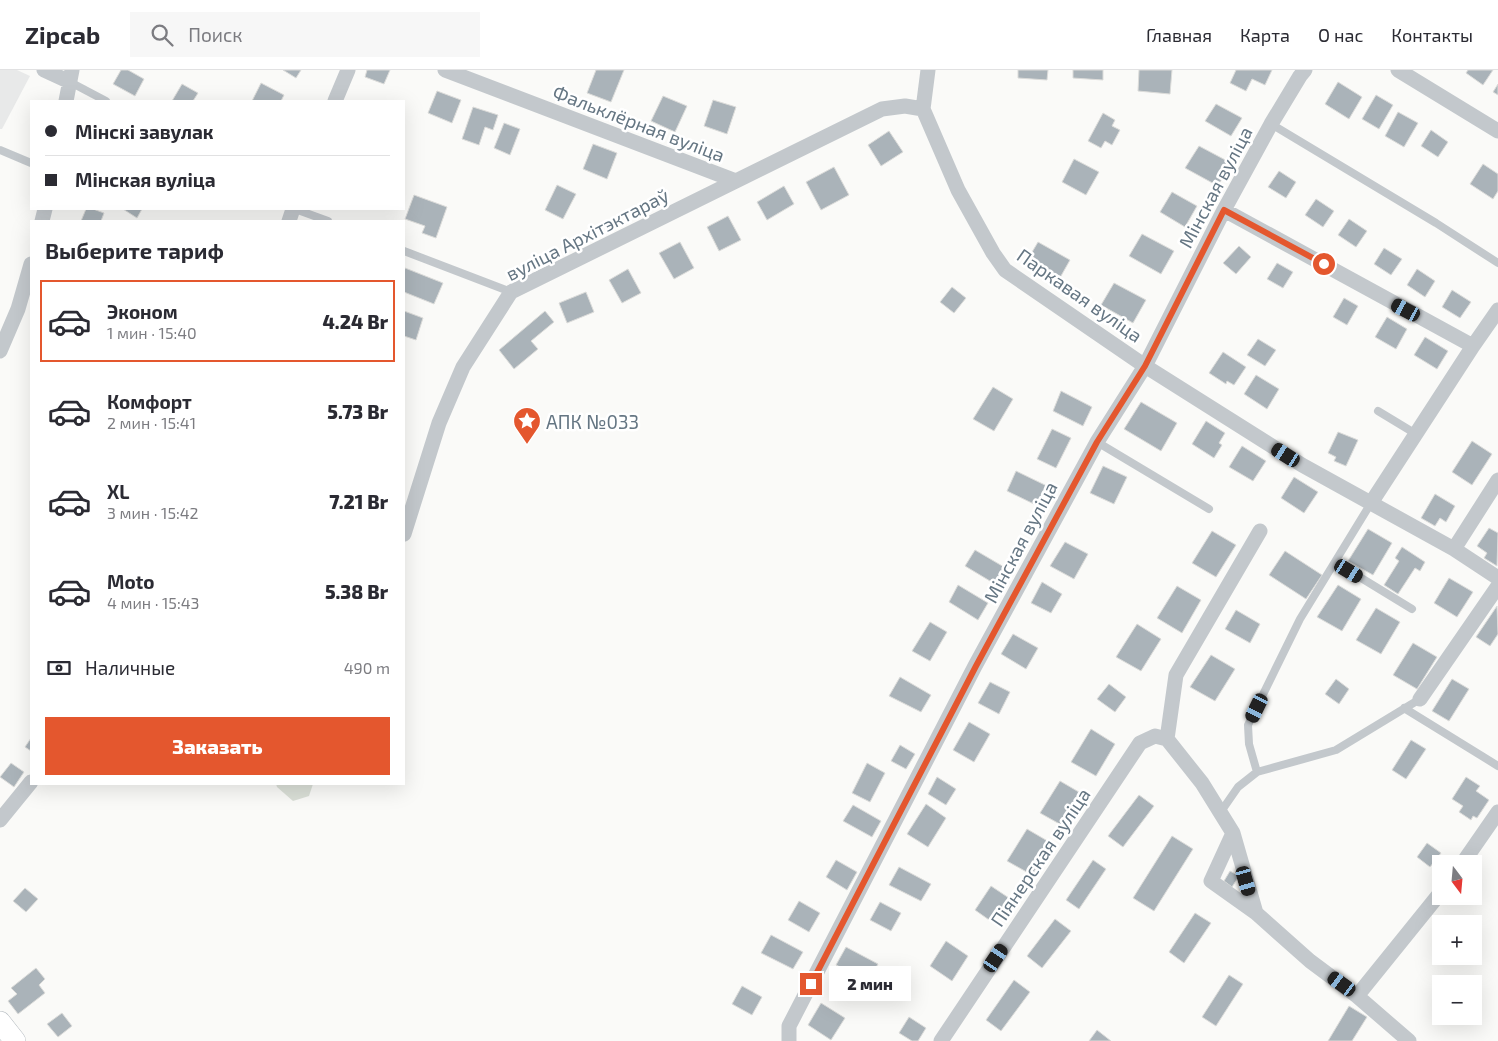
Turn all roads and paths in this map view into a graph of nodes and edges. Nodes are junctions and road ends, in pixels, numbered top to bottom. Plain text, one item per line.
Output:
1 (44, 70) edge
2 (348, 70) edge
3 (445, 70) edge
4 (928, 70) edge
5 (1305, 70) edge
6 (1398, 70) edge
7 (71, 76) edge
8 (66, 100) edge
9 (105, 100) edge
10 (335, 100) edge
11 (923, 109) junction
12 (1271, 124) junction
13 (1498, 131) edge
14 (0, 150) edge
15 (30, 163) edge
16 (736, 181) junction
17 (297, 210) edge
18 (1224, 210) junction
19 (325, 220) edge
20 (405, 250) edge
21 (1498, 263) edge
22 (30, 268) edge
23 (511, 292) junction
24 (1498, 310) edge
25 (1473, 346) junction
26 (0, 351) edge
27 (1145, 366) junction
28 (1378, 411) dead end
29 (1416, 434) junction
30 (1097, 442) junction
31 (1498, 480) edge
32 (1371, 503) junction
33 (1209, 509) dead end
34 (405, 531) edge
35 (1260, 531) dead end
36 (1454, 549) junction
37 (1335, 562) junction
38 (1498, 578) edge
39 (1498, 586) edge
40 (1412, 609) dead end
41 (1420, 699) joint
42 (1404, 708) junction
43 (1167, 739) junction
44 (1498, 766) edge
45 (1257, 772) junction
46 (30, 783) edge
47 (1498, 812) edge
48 (1220, 813) junction
49 (0, 820) edge
50 (1233, 833) junction
51 (1468, 855) edge
52 (1432, 903) edge
53 (1256, 913) junction
54 (1358, 996) junction
55 (0, 1022) edge
56 (1403, 1040) edge
57 (15, 1041) edge
58 (789, 1041) edge
59 (940, 1041) edge

1 - 7 street
2 - 10 street
3 - 16 street, Фальклёрная вуліца
4 - 11 street
5 - 12 street, Мінская вуліца
6 - 13 street
7 - 8 street
7 - 9 lane
11 - 16 street, вуліца Архітэктараў
11 - 27 street, Паркавая вуліца
12 - 18 street, Мінская вуліца
12 - 21 lane
14 - 15 lane
16 - 23 street, вуліца Архітэктараў
17 - 19 lane
18 - 25 street
18 - 27 street, Мінская вуліца
20 - 23 lane
22 - 26 street
23 - 34 street, вуліца Архітэктараў
24 - 25 street
25 - 29 street
27 - 30 street, Мінская вуліца
27 - 32 street, Паркавая вуліца
28 - 29 lane
29 - 32 street
30 - 33 lane
30 - 58 street, Мінская вуліца
31 - 36 street
32 - 36 street, Паркавая вуліца
32 - 37 lane
35 - 43 street
36 - 38 street, Паркавая вуліца
37 - 40 lane
37 - 45 lane
39 - 41 street
41 - 42 lane
42 - 44 lane
42 - 45 lane
43 - 48 street
43 - 59 street, Піянерская вуліца
45 - 48 lane
46 - 49 street
47 - 51 street
48 - 50 street
50 - 53 street
50 - 53 street
52 - 54 street
53 - 54 street
54 - 56 street
55 - 57 street

